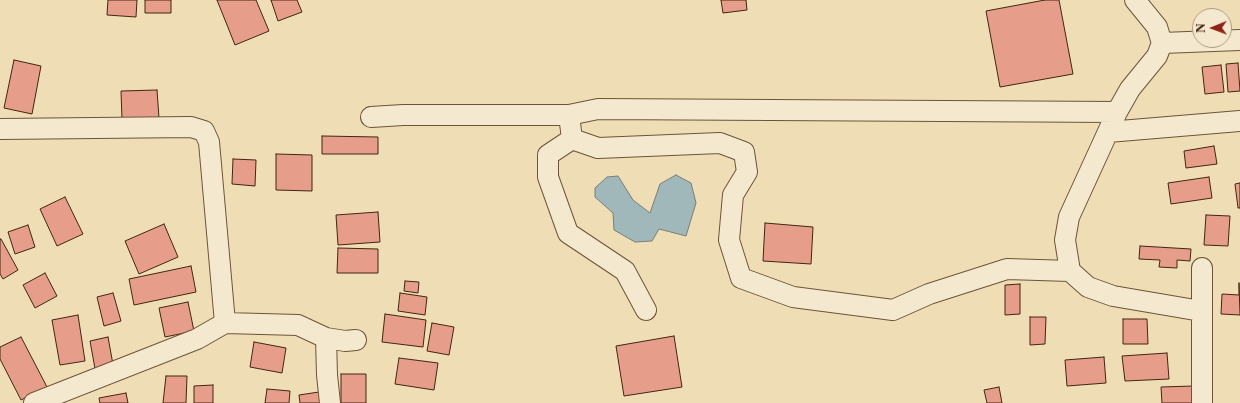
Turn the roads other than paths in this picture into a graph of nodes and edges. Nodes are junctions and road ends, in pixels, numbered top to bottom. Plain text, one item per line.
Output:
1 (1136, 0) edge
2 (1240, 40) edge
3 (1162, 43) junction
4 (1117, 112) junction
5 (569, 115) junction
6 (371, 117) dead end
7 (1240, 121) edge
8 (0, 130) edge
9 (1108, 132) junction
10 (572, 138) junction
11 (1202, 268) dead end
12 (1070, 271) junction
13 (646, 310) dead end
14 (1201, 311) junction
15 (225, 323) junction
16 (326, 338) junction
17 (356, 340) dead end
18 (34, 403) edge
19 (330, 403) edge
20 (1202, 403) edge

1 - 3 street
2 - 3 street
3 - 4 street
4 - 5 street
4 - 9 street
5 - 6 street
5 - 10 street
7 - 9 street
8 - 15 street
9 - 12 street
10 - 12 street
10 - 13 street
11 - 14 street
12 - 14 street
14 - 20 street
15 - 16 street
15 - 18 street
16 - 17 street
16 - 19 street

